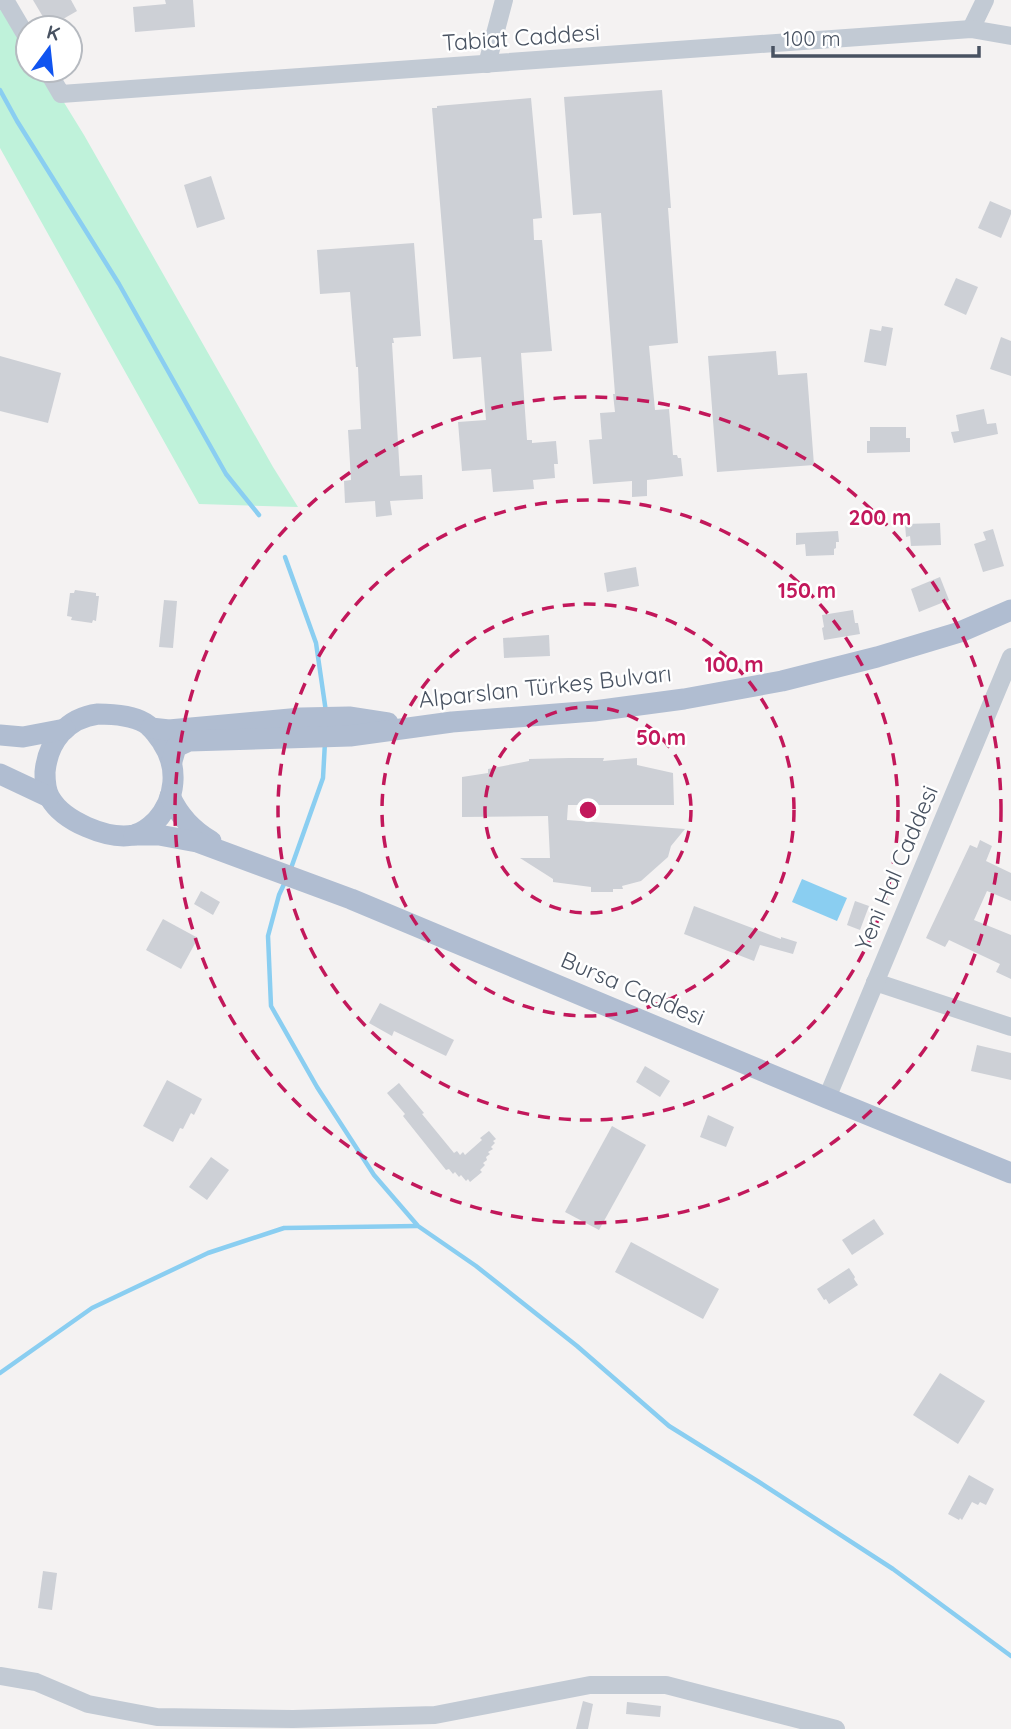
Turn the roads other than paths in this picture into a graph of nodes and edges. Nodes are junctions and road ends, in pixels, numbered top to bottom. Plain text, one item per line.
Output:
1 (5, 0) edge
2 (504, 0) edge
3 (985, 0) edge
4 (14, 15) edge
5 (971, 29) junction
6 (1011, 36) edge
7 (487, 64) junction
8 (55, 84) edge
9 (1011, 610) edge
10 (1011, 657) edge
11 (151, 728) junction
12 (303, 728) junction
13 (65, 729) junction
14 (0, 735) edge
15 (172, 761) junction
16 (0, 774) edge
17 (170, 796) junction
18 (49, 797) junction
19 (134, 835) junction
20 (234, 854) junction
21 (875, 982) junction
22 (1011, 1027) edge
23 (827, 1098) junction
24 (1011, 1173) edge
25 (0, 1676) edge
26 (836, 1729) edge

1 - 4 street
2 - 7 street
3 - 5 street
5 - 6 street, Tabiat Caddesi
5 - 7 street, Tabiat Caddesi
7 - 8 street, Tabiat Caddesi
9 - 12 main road, Alparslan Türkeş Bulvarı
10 - 21 street, Yeni Hal Caddesi
11 - 12 main road, Alparslan Türkeş Bulvarı
11 - 13 main road
11 - 15 main road
12 - 15 main road, Alparslan Türkeş Bulvarı
13 - 14 main road
13 - 18 main road
15 - 17 main road
16 - 18 main road
17 - 19 main road
17 - 20 main road, Bursa Caddesi
18 - 19 main road
19 - 20 main road, Bursa Caddesi
20 - 23 main road, Bursa Caddesi
21 - 22 street
21 - 23 street, Yeni Hal Caddesi
23 - 24 main road, Bursa Caddesi
25 - 26 street

